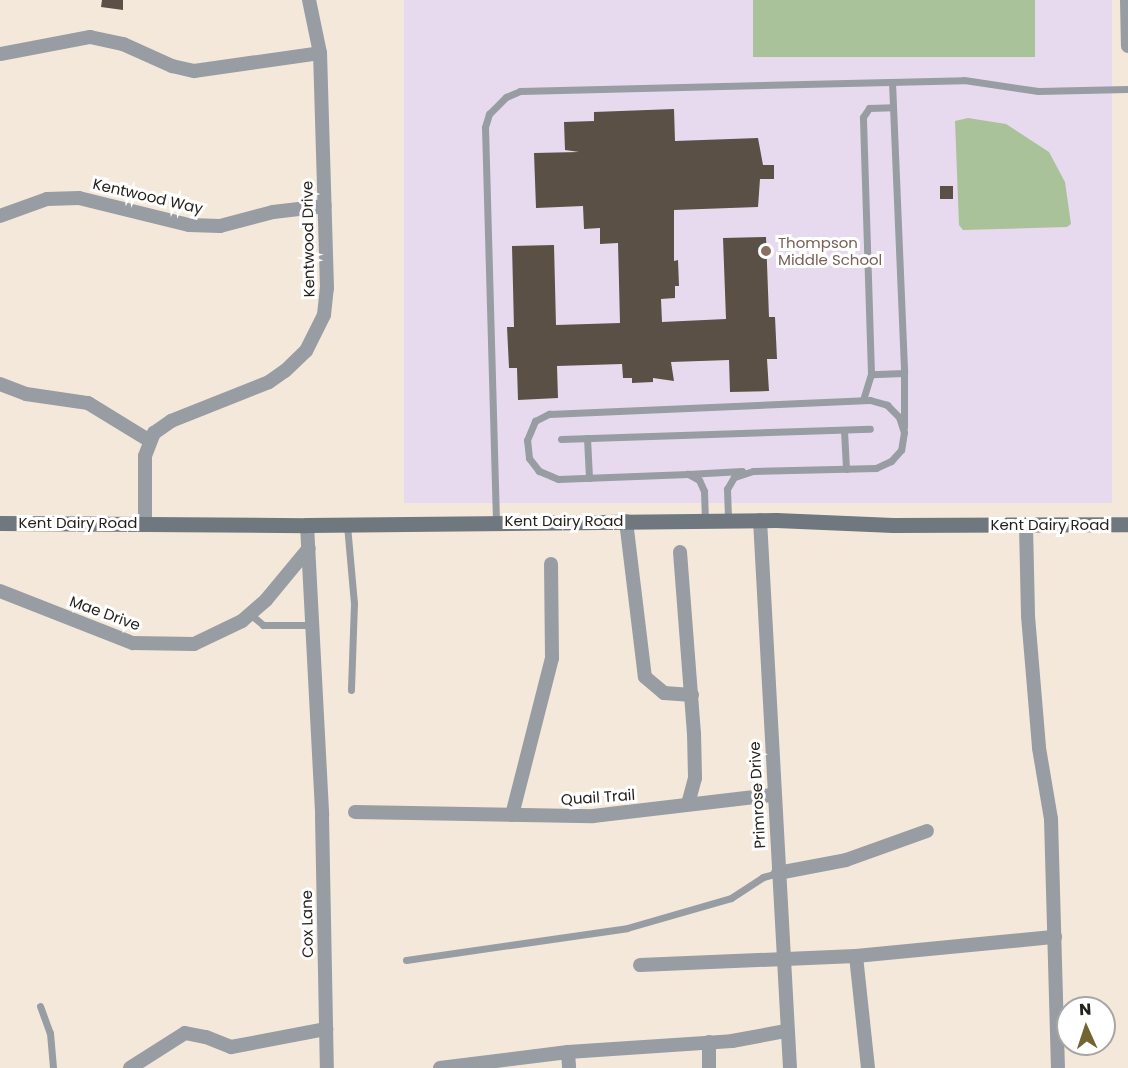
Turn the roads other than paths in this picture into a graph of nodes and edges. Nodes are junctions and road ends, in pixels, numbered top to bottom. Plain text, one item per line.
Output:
1 (309, 0) edge
2 (1126, 0) edge
3 (1128, 46) edge
4 (320, 53) junction
5 (0, 54) edge
6 (892, 82) junction
7 (1128, 88) edge
8 (893, 107) junction
9 (325, 206) junction
10 (0, 216) edge
11 (904, 373) junction
12 (871, 374) junction
13 (0, 384) edge
14 (863, 400) junction
15 (870, 429) dead end
16 (844, 430) junction
17 (904, 432) junction
18 (587, 438) junction
19 (561, 439) dead end
20 (150, 441) junction
21 (846, 469) junction
22 (753, 471) junction
23 (688, 474) junction
24 (589, 478) junction
25 (759, 520) junction
26 (496, 521) junction
27 (626, 521) junction
28 (705, 522) junction
29 (728, 522) junction
30 (0, 523) edge
31 (145, 524) junction
32 (1128, 524) edge
33 (307, 525) junction
34 (347, 525) junction
35 (1026, 526) junction
36 (309, 548) junction
37 (680, 552) dead end
38 (550, 564) dead end
39 (0, 591) edge
40 (250, 614) junction
41 (313, 625) junction
42 (351, 690) dead end
43 (692, 695) junction
44 (773, 795) junction
45 (688, 804) junction
46 (355, 812) dead end
47 (512, 815) junction
48 (927, 831) dead end
49 (778, 873) junction
50 (1055, 937) junction
51 (856, 956) junction
52 (406, 960) dead end
53 (782, 960) junction
54 (640, 965) dead end
55 (40, 1006) dead end
56 (326, 1029) junction
57 (786, 1031) junction
58 (709, 1042) junction
59 (568, 1052) junction
60 (53, 1068) edge
61 (130, 1068) edge
62 (327, 1068) edge
63 (440, 1068) edge
64 (569, 1068) edge
65 (709, 1068) edge
66 (790, 1068) edge
67 (868, 1068) edge
68 (1056, 1068) edge

1 - 4 street, Kentwood Drive
2 - 3 street
4 - 5 street
4 - 9 street, Kentwood Drive
6 - 7 lane
6 - 8 lane
6 - 26 lane
8 - 11 lane
8 - 12 lane
9 - 10 street, Kentwood Way
9 - 20 street, Kentwood Drive
11 - 12 lane
11 - 17 lane
12 - 14 lane
13 - 20 street
14 - 17 lane
14 - 24 lane
15 - 16 lane
16 - 18 lane
16 - 21 lane
17 - 21 lane
18 - 19 lane
18 - 24 lane
20 - 31 street
21 - 22 lane
22 - 23 lane
22 - 29 lane
23 - 24 lane
23 - 28 lane
25 - 29 street, Kent Dairy Road
25 - 35 street, Kent Dairy Road
25 - 44 street, Primrose Drive
26 - 27 street, Kent Dairy Road
26 - 34 street, Kent Dairy Road
27 - 28 street, Kent Dairy Road
27 - 43 street
28 - 29 street, Kent Dairy Road
30 - 31 street, Kent Dairy Road
31 - 33 street, Kent Dairy Road
32 - 35 street, Kent Dairy Road
33 - 34 street, Kent Dairy Road
33 - 36 street, Cox Lane
34 - 42 lane
35 - 50 street
36 - 40 street, Mae Drive
36 - 41 street, Cox Lane
37 - 43 street
38 - 47 street
39 - 40 street, Mae Drive
40 - 41 lane
41 - 56 street, Cox Lane
43 - 45 street
44 - 45 street, Quail Trail
44 - 49 street, Primrose Drive
45 - 47 street, Quail Trail
46 - 47 street, Quail Trail
48 - 49 street
49 - 52 lane
49 - 53 street, Primrose Drive
50 - 51 street
50 - 68 street
51 - 53 street
51 - 67 street
53 - 54 street
53 - 57 street, Primrose Drive
55 - 60 lane
56 - 61 street
56 - 62 street, Cox Lane
57 - 58 street
57 - 66 street, Primrose Drive
58 - 59 street
58 - 65 street
59 - 63 street
59 - 64 street

